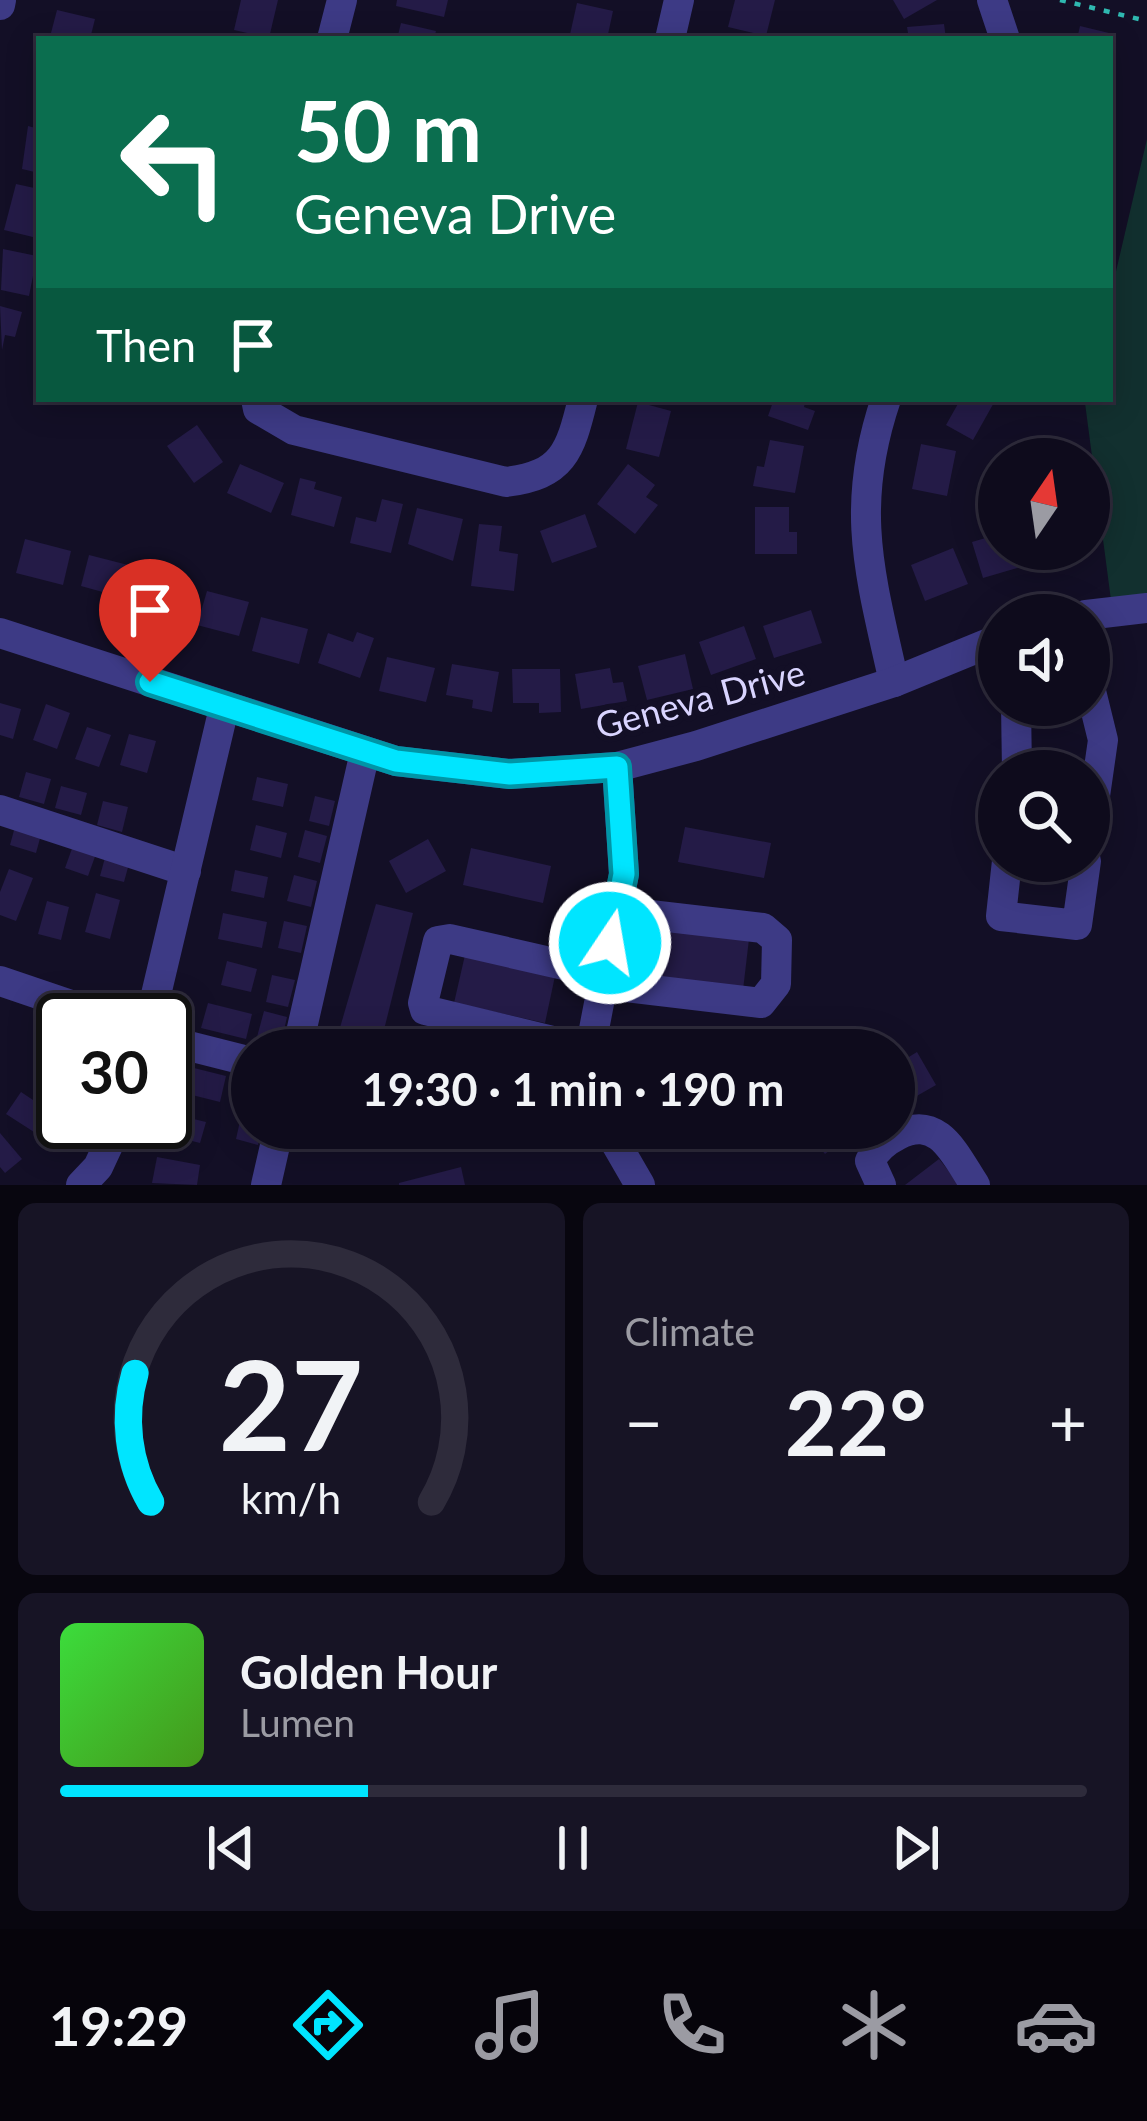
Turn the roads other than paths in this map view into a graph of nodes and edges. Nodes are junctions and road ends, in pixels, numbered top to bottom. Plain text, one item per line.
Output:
1 (342, 0) edge
2 (679, 0) edge
3 (992, 0) edge
4 (333, 36) edge
5 (671, 36) edge
6 (1003, 36) edge
7 (257, 402) edge
8 (582, 402) edge
9 (885, 402) edge
10 (1147, 608) edge
11 (1110, 612) edge
12 (0, 633) edge
13 (978, 648) edge
14 (894, 682) junction
15 (224, 708) junction
16 (365, 752) junction
17 (617, 767) junction
18 (0, 809) edge
19 (186, 871) junction
20 (1004, 882) edge
21 (1083, 882) edge
22 (616, 911) junction
23 (602, 979) junction
24 (0, 981) edge
25 (36, 993) edge
26 (157, 993) edge
27 (302, 1029) edge
28 (503, 1029) edge
29 (594, 1029) edge
30 (192, 1047) edge
31 (231, 1057) edge
32 (106, 1149) edge
33 (274, 1149) edge
34 (619, 1149) edge
35 (638, 1184) edge
36 (81, 1185) edge
37 (266, 1185) edge
38 (881, 1185) edge
39 (975, 1185) edge

1 - 4 street
2 - 5 street
3 - 6 street
7 - 8 street
9 - 14 street
10 - 11 street
12 - 15 street, Geneva Drive
13 - 14 street, Geneva Drive
14 - 17 street, Geneva Drive
15 - 16 street, Geneva Drive
15 - 19 street
16 - 17 street, Geneva Drive
16 - 27 street
17 - 22 street
18 - 19 street
19 - 26 street
20 - 21 street
22 - 23 street
22 - 23 street
23 - 28 street
23 - 29 street
24 - 25 street
30 - 31 street
32 - 36 street
33 - 37 street
34 - 35 street
38 - 39 street

